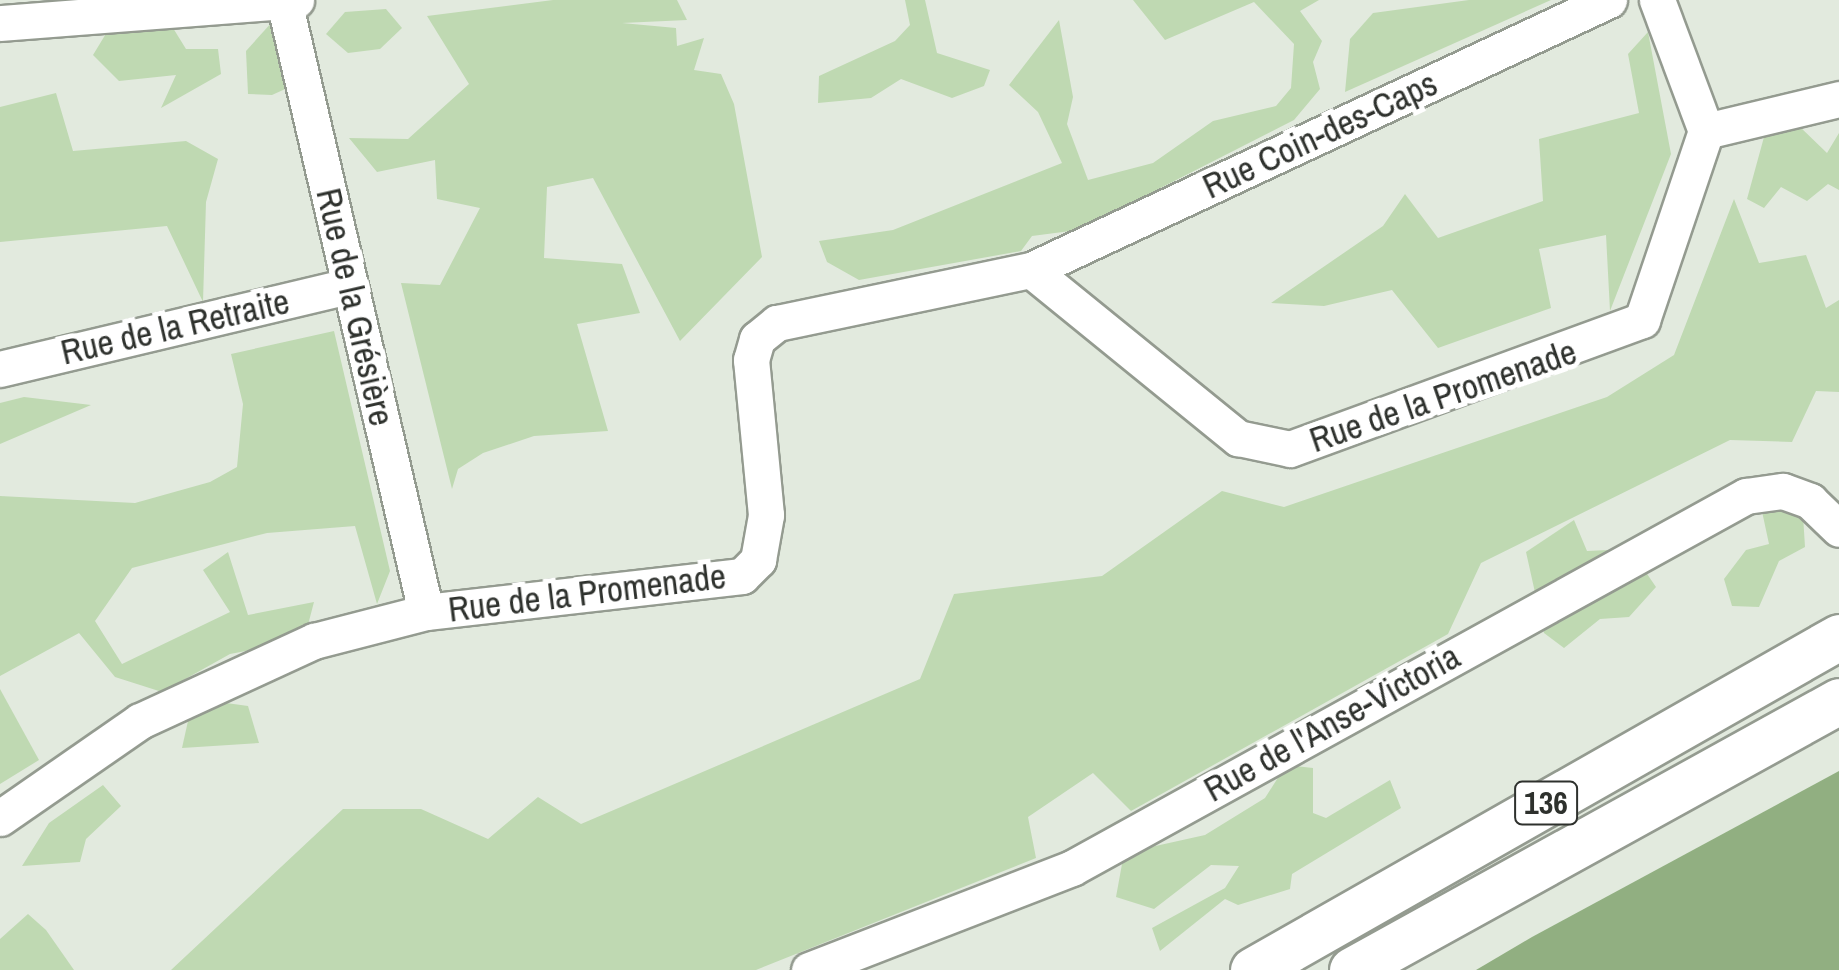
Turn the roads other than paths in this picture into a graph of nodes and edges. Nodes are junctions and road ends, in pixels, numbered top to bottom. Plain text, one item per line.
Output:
1 (296, 0) edge
2 (1609, 0) edge
3 (1657, 0) edge
4 (284, 1) edge
5 (0, 23) edge
6 (1839, 98) edge
7 (1706, 131) junction
8 (1031, 270) junction
9 (349, 286) junction
10 (0, 369) edge
11 (1839, 528) edge
12 (426, 612) junction
13 (1839, 636) edge
14 (1839, 701) edge
15 (0, 818) edge
16 (809, 970) edge
17 (1253, 970) edge
18 (1352, 970) edge

1 - 4 street
2 - 8 street, Rue Coin-des-Caps
3 - 7 street
4 - 5 street
4 - 9 street, Rue de la Grésière
6 - 7 street
7 - 8 street, Rue de la Promenade
8 - 12 street, Rue de la Promenade
9 - 10 street, Rue de la Retraite
9 - 12 street, Rue de la Grésière
11 - 16 street, Rue de l'Anse-Victoria
12 - 15 street, Rue de la Promenade
13 - 17 main road, 136
14 - 18 main road, 136

